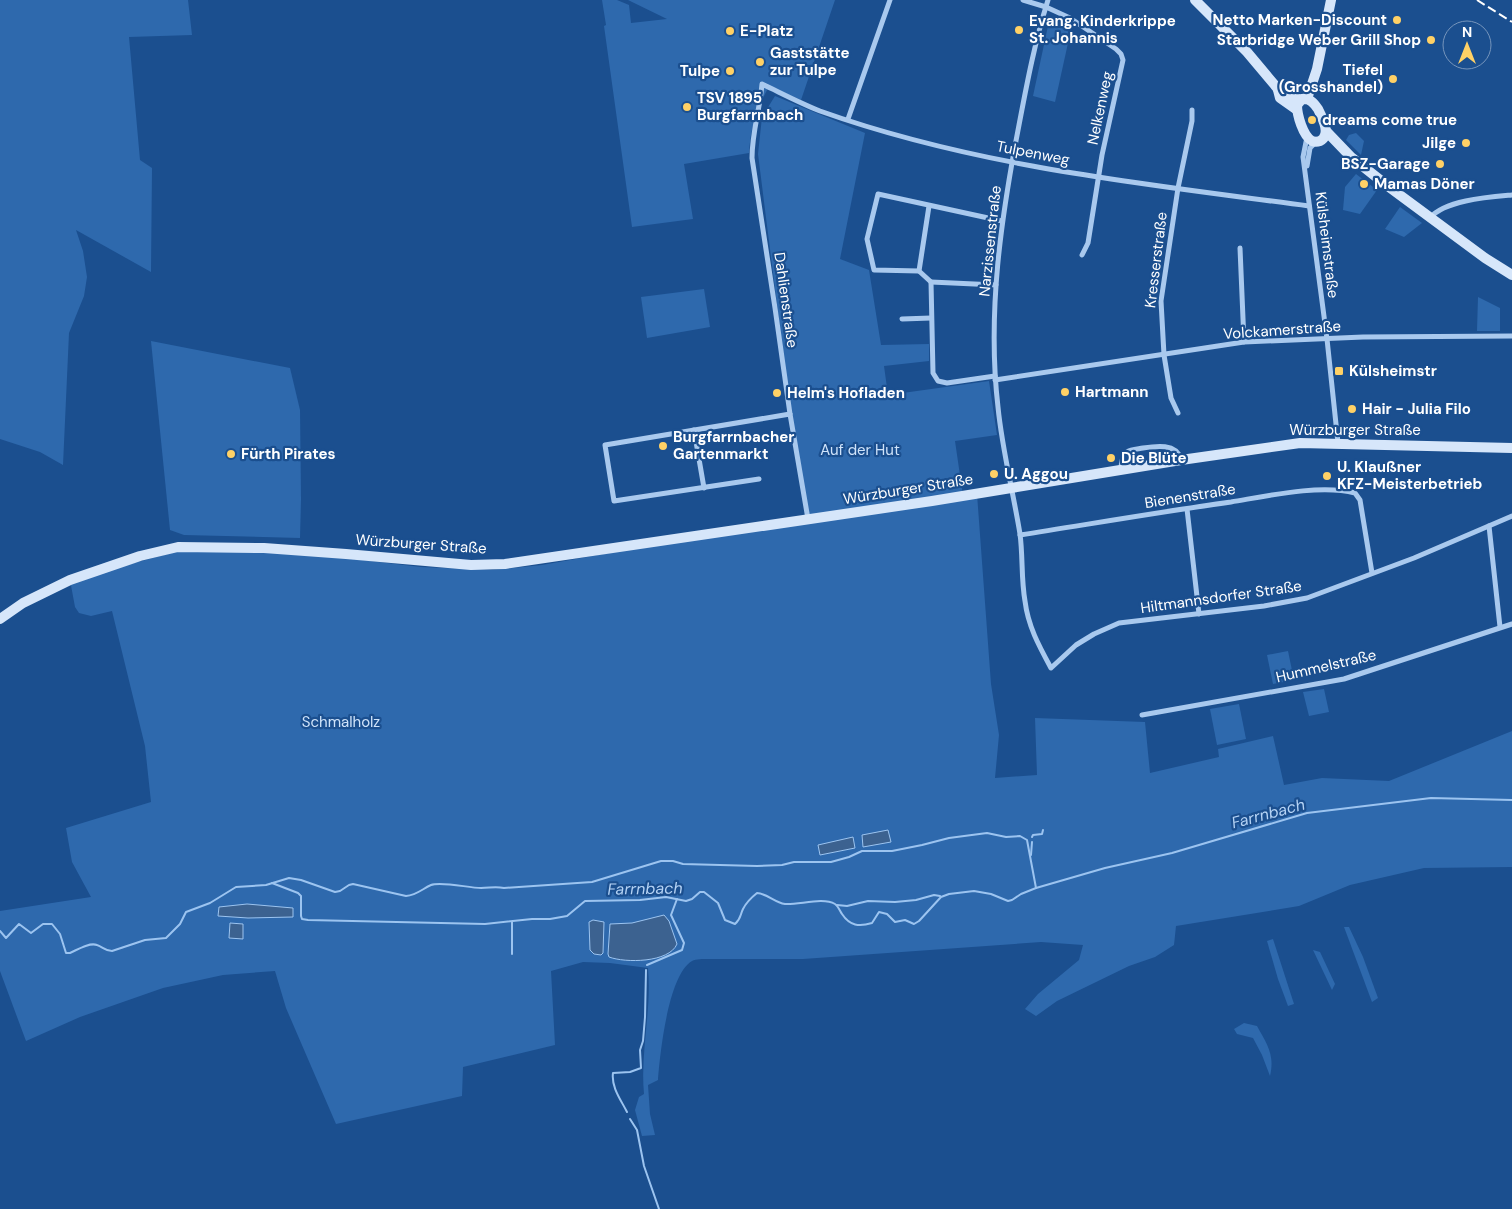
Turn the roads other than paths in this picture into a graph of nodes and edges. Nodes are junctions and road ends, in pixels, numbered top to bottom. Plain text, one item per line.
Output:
1 (890, 0) edge
2 (1023, 0) edge
3 (1048, 0) edge
4 (1195, 0) edge
5 (1331, 0) edge
6 (1046, 7) junction
7 (762, 84) joint
8 (1304, 103) junction
9 (1192, 110) dead end
10 (848, 119) junction
11 (1317, 137) junction
12 (1012, 162) junction
13 (1306, 169) junction
14 (1099, 177) junction
15 (1178, 188) junction
16 (1512, 194) edge
17 (929, 206) junction
18 (1309, 206) junction
19 (1430, 218) junction
20 (1002, 221) junction
21 (1240, 248) dead end
22 (1082, 255) dead end
23 (919, 271) junction
24 (1512, 275) edge
25 (931, 282) junction
26 (996, 285) junction
27 (931, 318) junction
28 (902, 319) dead end
29 (1512, 336) edge
30 (1327, 339) junction
31 (1244, 342) junction
32 (1164, 356) junction
33 (995, 378) junction
34 (1178, 413) dead end
35 (790, 414) junction
36 (694, 430) junction
37 (1338, 443) junction
38 (1512, 448) edge
39 (1182, 460) junction
40 (1121, 470) junction
41 (759, 479) dead end
42 (704, 488) junction
43 (1011, 488) junction
44 (1187, 508) junction
45 (1512, 516) edge
46 (808, 519) junction
47 (1489, 526) junction
48 (1020, 535) junction
49 (1372, 573) junction
50 (1199, 614) junction
51 (0, 619) edge
52 (1512, 624) edge
53 (1500, 627) junction
54 (1051, 668) joint
55 (1142, 715) dead end

1 - 10 street
2 - 6 street
3 - 6 street, Narzissenstraße
4 - 8 street
5 - 8 street
6 - 12 street, Narzissenstraße
6 - 14 street, Nelkenweg
7 - 10 street, Tulpenweg
7 - 35 street, Dahlienstraße
8 - 11 street
8 - 11 street
9 - 15 street, Kresserstraße
10 - 12 street, Tulpenweg
11 - 13 street, Külsheimstraße
11 - 13 street, Külsheimstraße
11 - 19 street
12 - 14 street, Tulpenweg
12 - 20 street, Narzissenstraße
13 - 18 street, Külsheimstraße
14 - 15 street, Tulpenweg
14 - 22 street, Nelkenweg
15 - 18 street, Tulpenweg
15 - 32 street, Kresserstraße
16 - 19 street
17 - 20 street
17 - 23 street
17 - 23 street
18 - 30 street, Külsheimstraße
19 - 24 street
20 - 26 street, Narzissenstraße
21 - 31 street
23 - 25 street
25 - 26 street
25 - 27 street
26 - 33 street, Narzissenstraße
27 - 28 street
27 - 33 street, Volckamerstraße
29 - 30 street, Volckamerstraße
30 - 31 street, Volckamerstraße
30 - 37 street, Külsheimstraße
31 - 32 street, Volckamerstraße
32 - 33 street, Volckamerstraße
32 - 34 street, Kresserstraße
33 - 43 street, Narzissenstraße
35 - 36 street
35 - 46 street, Dahlienstraße
36 - 42 street
36 - 42 street
37 - 38 street, Würzburger Straße
37 - 39 street, Würzburger Straße
39 - 40 street, Würzburger Straße
39 - 40 street
40 - 43 street, Würzburger Straße
41 - 42 street
43 - 46 street, Würzburger Straße
43 - 48 street, Narzissenstraße
44 - 48 street, Bienenstraße
44 - 49 street, Bienenstraße
44 - 50 street
45 - 47 street, Hiltmannsdorfer Straße
46 - 51 street, Würzburger Straße
47 - 49 street, Hiltmannsdorfer Straße
47 - 53 street
48 - 54 street, Narzissenstraße
49 - 50 street, Hiltmannsdorfer Straße
50 - 54 street, Hiltmannsdorfer Straße
52 - 53 street, Hummelstraße
53 - 55 street, Hummelstraße

